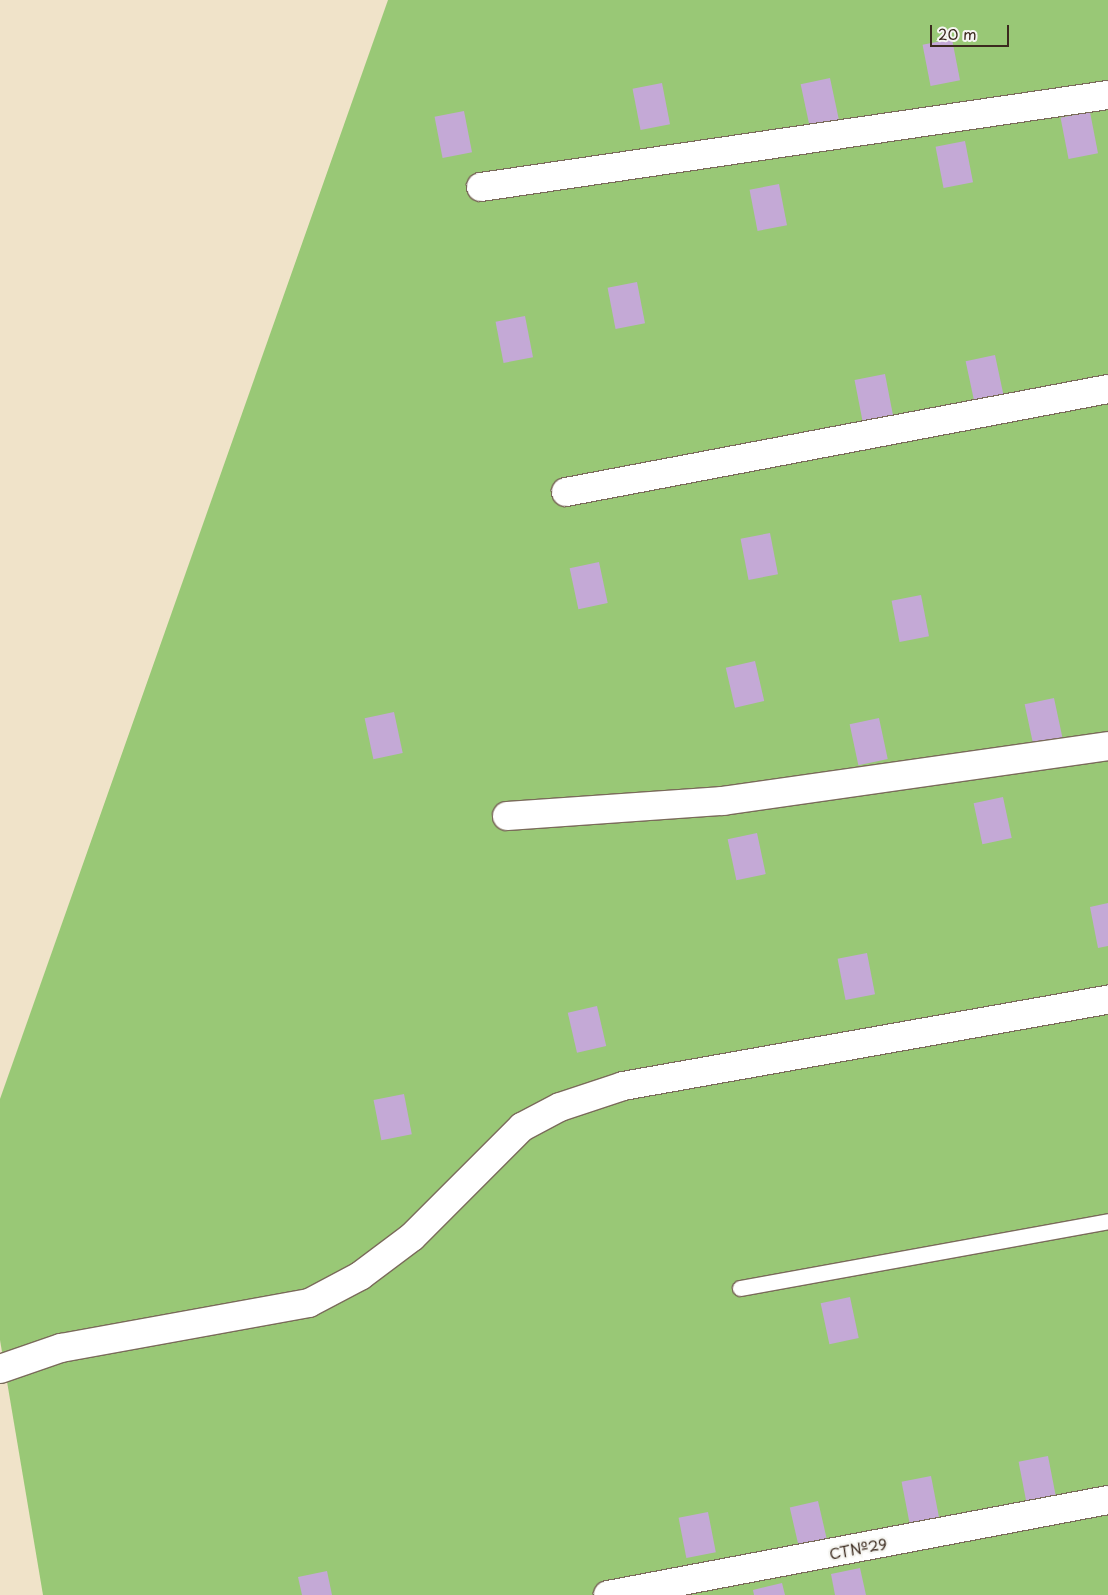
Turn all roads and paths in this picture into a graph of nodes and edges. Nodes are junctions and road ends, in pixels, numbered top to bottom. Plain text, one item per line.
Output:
1 (1108, 95) edge
2 (481, 187) dead end
3 (1108, 389) edge
4 (566, 492) dead end
5 (1108, 746) edge
6 (507, 816) dead end
7 (1108, 1000) edge
8 (1108, 1221) edge
9 (740, 1288) dead end
10 (0, 1369) edge
11 (1108, 1500) edge
12 (608, 1595) edge

1 - 2 street
3 - 4 street
5 - 6 street
7 - 10 street
8 - 9 lane
11 - 12 street, СТ№29

